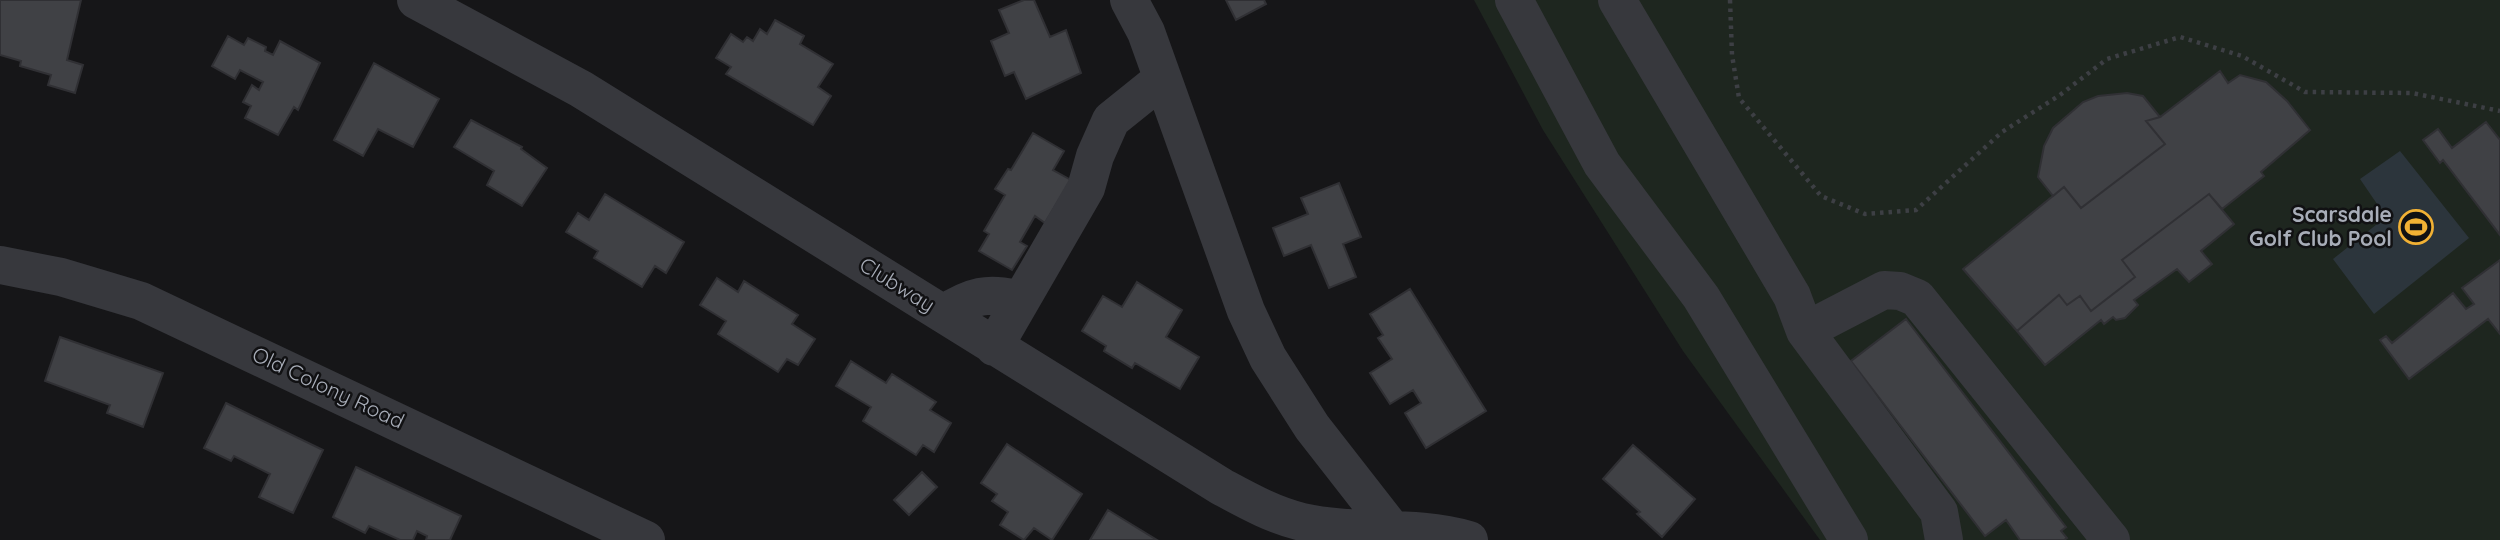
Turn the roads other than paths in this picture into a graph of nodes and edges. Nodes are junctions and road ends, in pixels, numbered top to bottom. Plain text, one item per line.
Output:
1 (416, 0) edge
2 (1129, 0) edge
3 (1514, 0) edge
4 (1617, 0) edge
5 (1162, 79) junction
6 (0, 265) edge
7 (1020, 300) junction
8 (943, 314) junction
9 (1805, 331) junction
10 (994, 346) junction
11 (1390, 527) junction
12 (646, 540) edge
13 (1469, 540) edge
14 (1849, 540) edge
15 (1944, 540) edge
16 (2111, 540) edge

1 - 8 street, Clubway
2 - 5 street
3 - 14 street
4 - 9 street
5 - 7 street
5 - 11 street
6 - 12 street, Old Colony Road
7 - 8 street
7 - 10 street
8 - 10 street, Clubway
9 - 15 street
9 - 16 street
10 - 11 street, Clubway
11 - 13 street, Clubway

